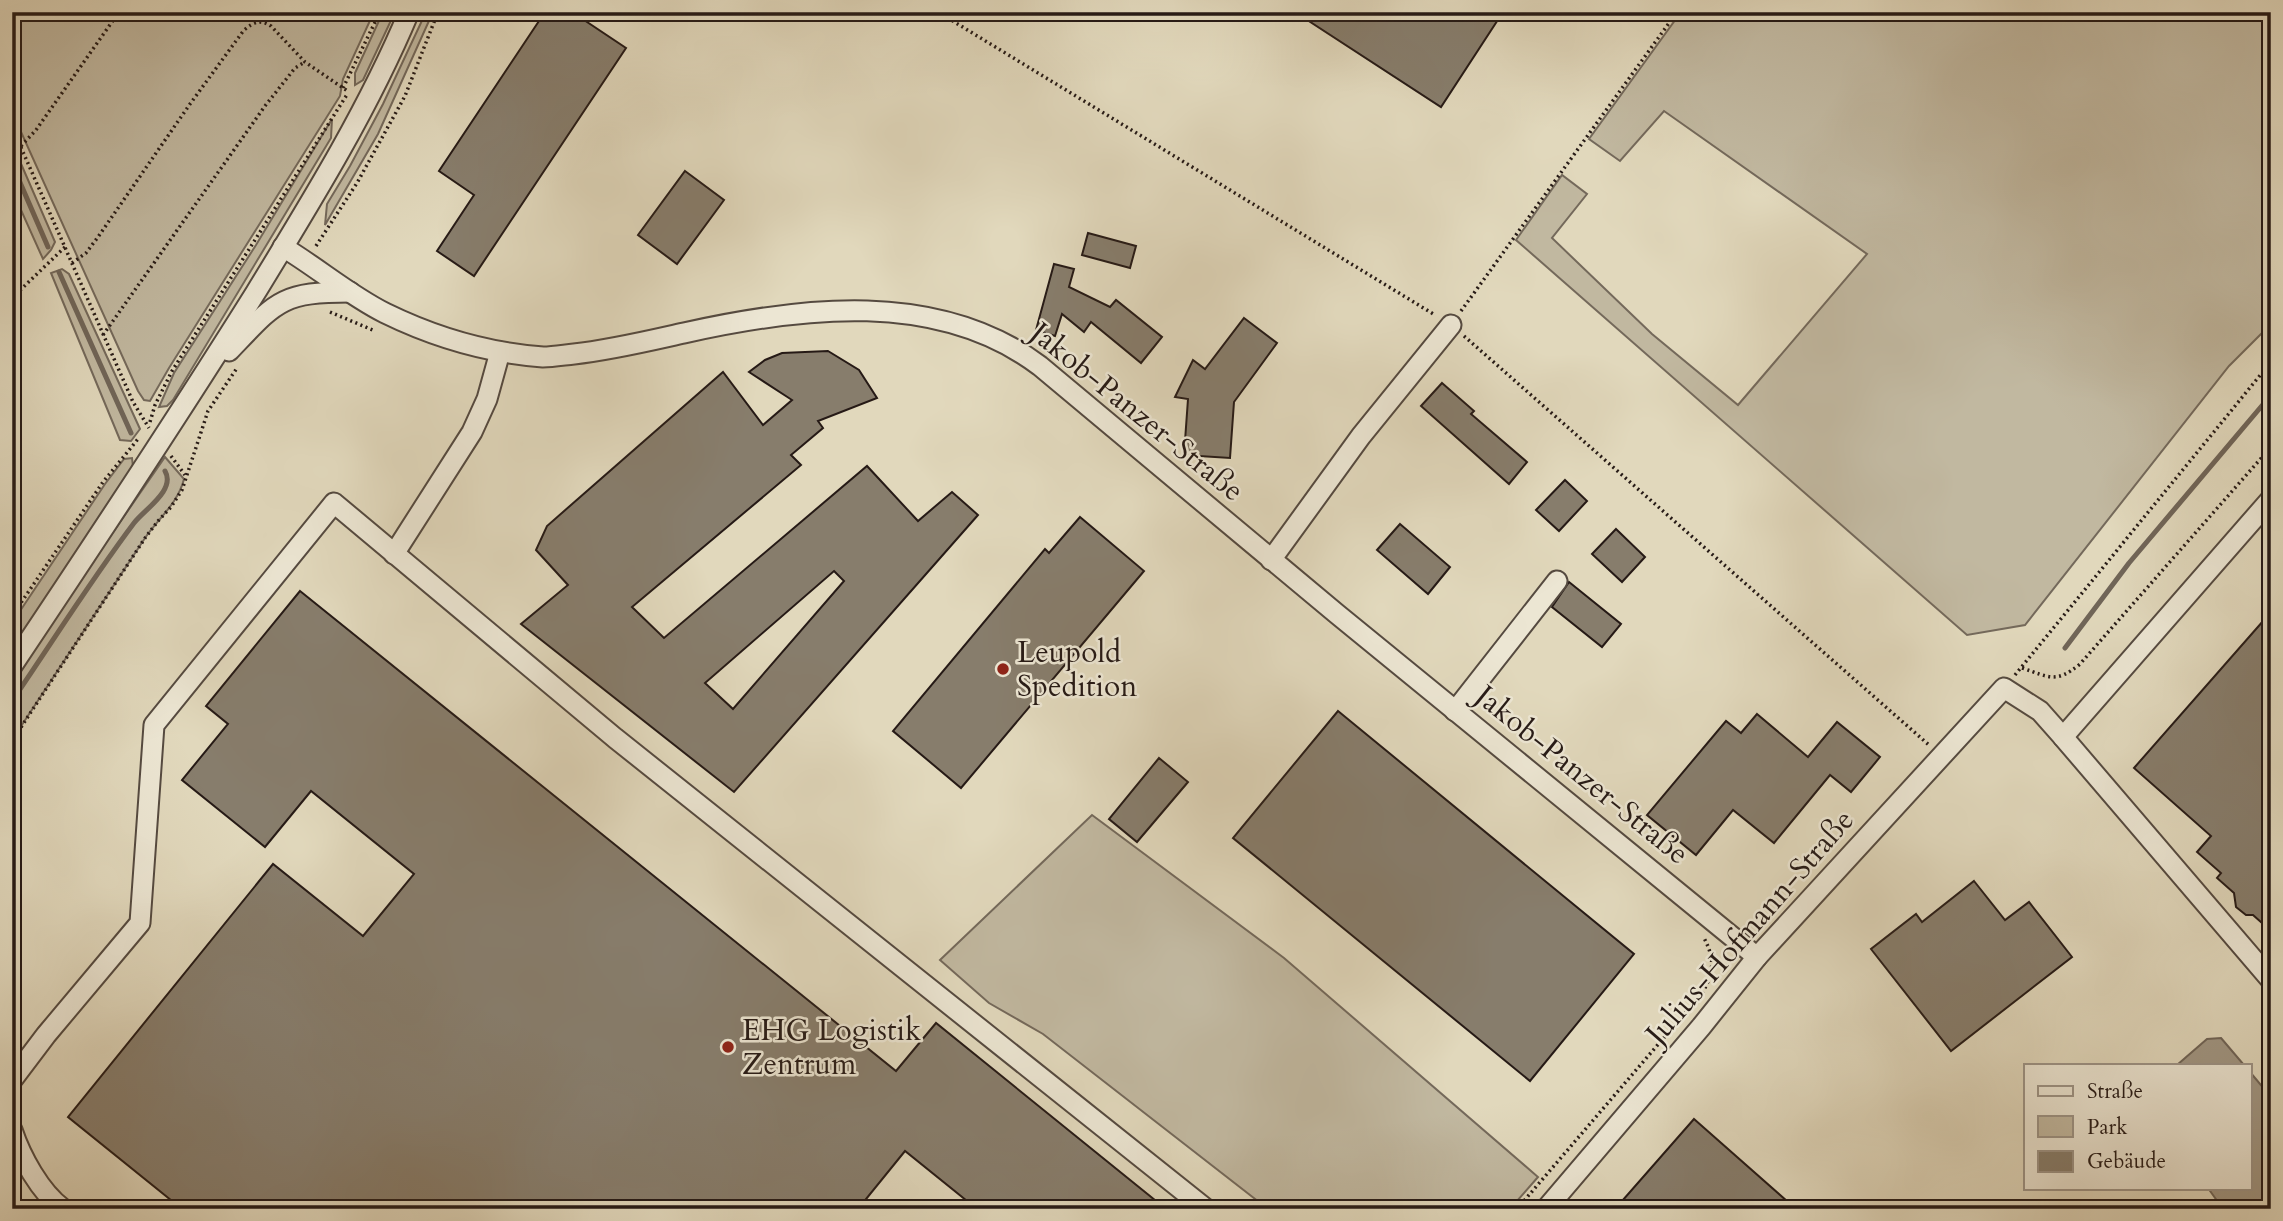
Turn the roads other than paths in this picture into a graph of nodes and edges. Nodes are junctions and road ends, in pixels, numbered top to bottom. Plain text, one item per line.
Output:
1 (409, 12) edge
2 (283, 247) junction
3 (350, 292) junction
4 (1451, 325) road end
5 (500, 352) junction
6 (201, 379) junction
7 (2271, 499) edge
8 (394, 554) junction
9 (1271, 560) junction
10 (1557, 582) dead end
11 (12, 666) edge
12 (1455, 711) junction
13 (2063, 737) junction
14 (1757, 957) junction
15 (2271, 980) edge
16 (12, 1080) edge
17 (12, 1130) edge
18 (63, 1209) edge
19 (1206, 1209) edge
20 (1546, 1209) edge

1 - 2 street
2 - 3 street, Jakob-Panzer-Straße
2 - 6 street
3 - 5 street, Jakob-Panzer-Straße
3 - 6 street
4 - 9 street
5 - 8 street
5 - 9 street, Jakob-Panzer-Straße
6 - 11 street
7 - 13 street
8 - 16 street
8 - 19 street
9 - 12 street, Jakob-Panzer-Straße
10 - 12 street
12 - 14 street, Jakob-Panzer-Straße
13 - 14 street, Julius-Hofmann-Straße
13 - 15 street
14 - 20 street, Julius-Hofmann-Straße
17 - 18 street

